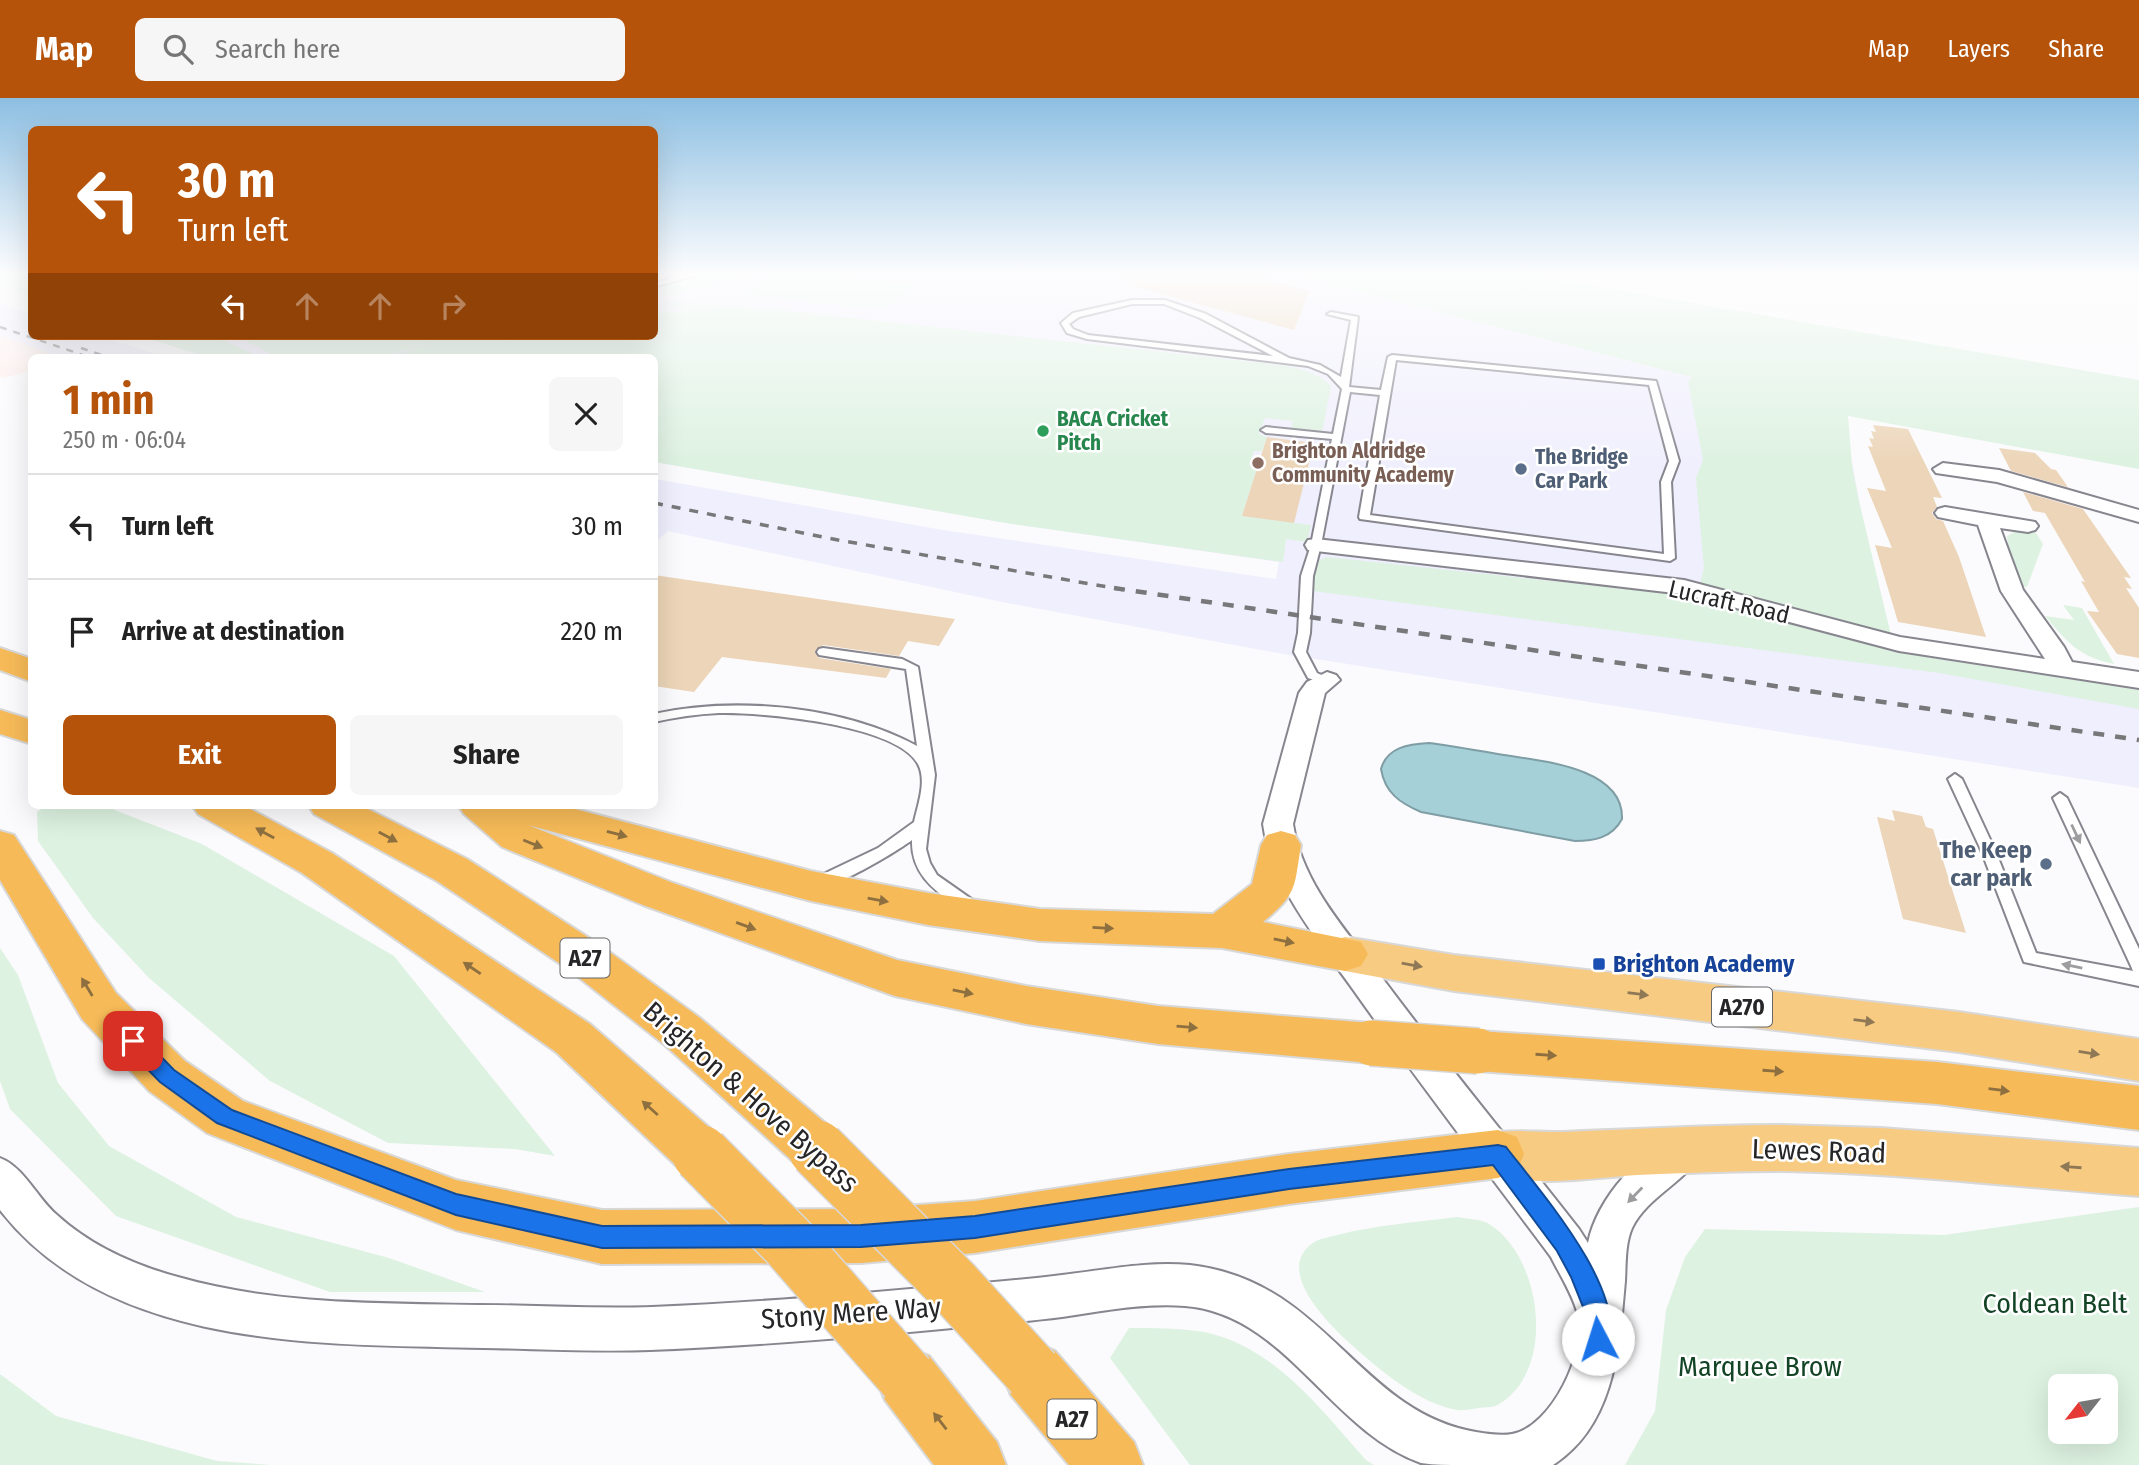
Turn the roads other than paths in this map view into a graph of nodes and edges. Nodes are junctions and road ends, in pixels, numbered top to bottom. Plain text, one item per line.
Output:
1 (1094, 338) edge
2 (1245, 338) edge
3 (1352, 338) edge
4 (1287, 360) junction
5 (1345, 387) junction
6 (1385, 393) junction
7 (1266, 430) dead end
8 (1336, 437) junction
9 (1943, 469) dead end
10 (1945, 513) dead end
11 (2139, 516) edge
12 (1987, 520) junction
13 (2028, 526) dead end
14 (1316, 545) junction
15 (823, 652) dead end
16 (0, 658) edge
17 (28, 662) edge
18 (2063, 669) junction
19 (28, 670) edge
20 (1327, 680) joint
21 (2139, 680) edge
22 (658, 717) edge
23 (0, 721) edge
24 (28, 732) edge
25 (927, 769) junction
26 (1955, 779) dead end
27 (2060, 798) dead end
28 (219, 809) edge
29 (336, 809) edge
30 (483, 809) edge
31 (508, 809) edge
32 (918, 826) junction
33 (0, 845) edge
34 (1281, 845) junction
35 (811, 886) junction
36 (988, 918) junction
37 (1222, 931) junction
38 (1345, 954) junction
39 (2139, 966) edge
40 (2139, 979) edge
41 (2139, 1060) edge
42 (2139, 1108) edge
43 (1685, 1149) junction
44 (1498, 1154) junction
45 (2139, 1172) edge
46 (0, 1176) edge
47 (1600, 1317) junction
48 (974, 1465) edge
49 (1111, 1465) edge

1 - 4 lane
2 - 4 lane
3 - 5 lane
4 - 5 lane
5 - 6 lane
5 - 8 lane
6 - 6 lane
7 - 8 lane
8 - 14 lane
9 - 11 street
10 - 12 street
12 - 13 street
12 - 18 street
14 - 18 street, Lucraft Road
14 - 20 lane
15 - 25 lane
16 - 17 highway
16 - 19 highway
18 - 21 street, Lucraft Road
20 - 34 street
22 - 25 lane
23 - 24 highway
25 - 32 lane
40 -> 26 lane
27 -> 39 lane
48 -> 28 highway, bridge
29 -> 49 highway, Brighton & Hove Bypass / A27, bridge
30 -> 42 highway, bridge
31 -> 35 highway
32 - 35 lane
32 - 36 lane
44 -> 33 highway
34 - 37 highway
34 - 38 street, Stony Mere Way
35 -> 36 highway
36 -> 37 highway
37 -> 38 highway
38 -> 41 main road, A270
38 - 44 street, Stony Mere Way
43 - 44 main road, Lewes Road
45 -> 43 main road, Lewes Road
43 -> 47 street, Stony Mere Way
44 - 47 street, Stony Mere Way
46 - 47 street, Stony Mere Way

